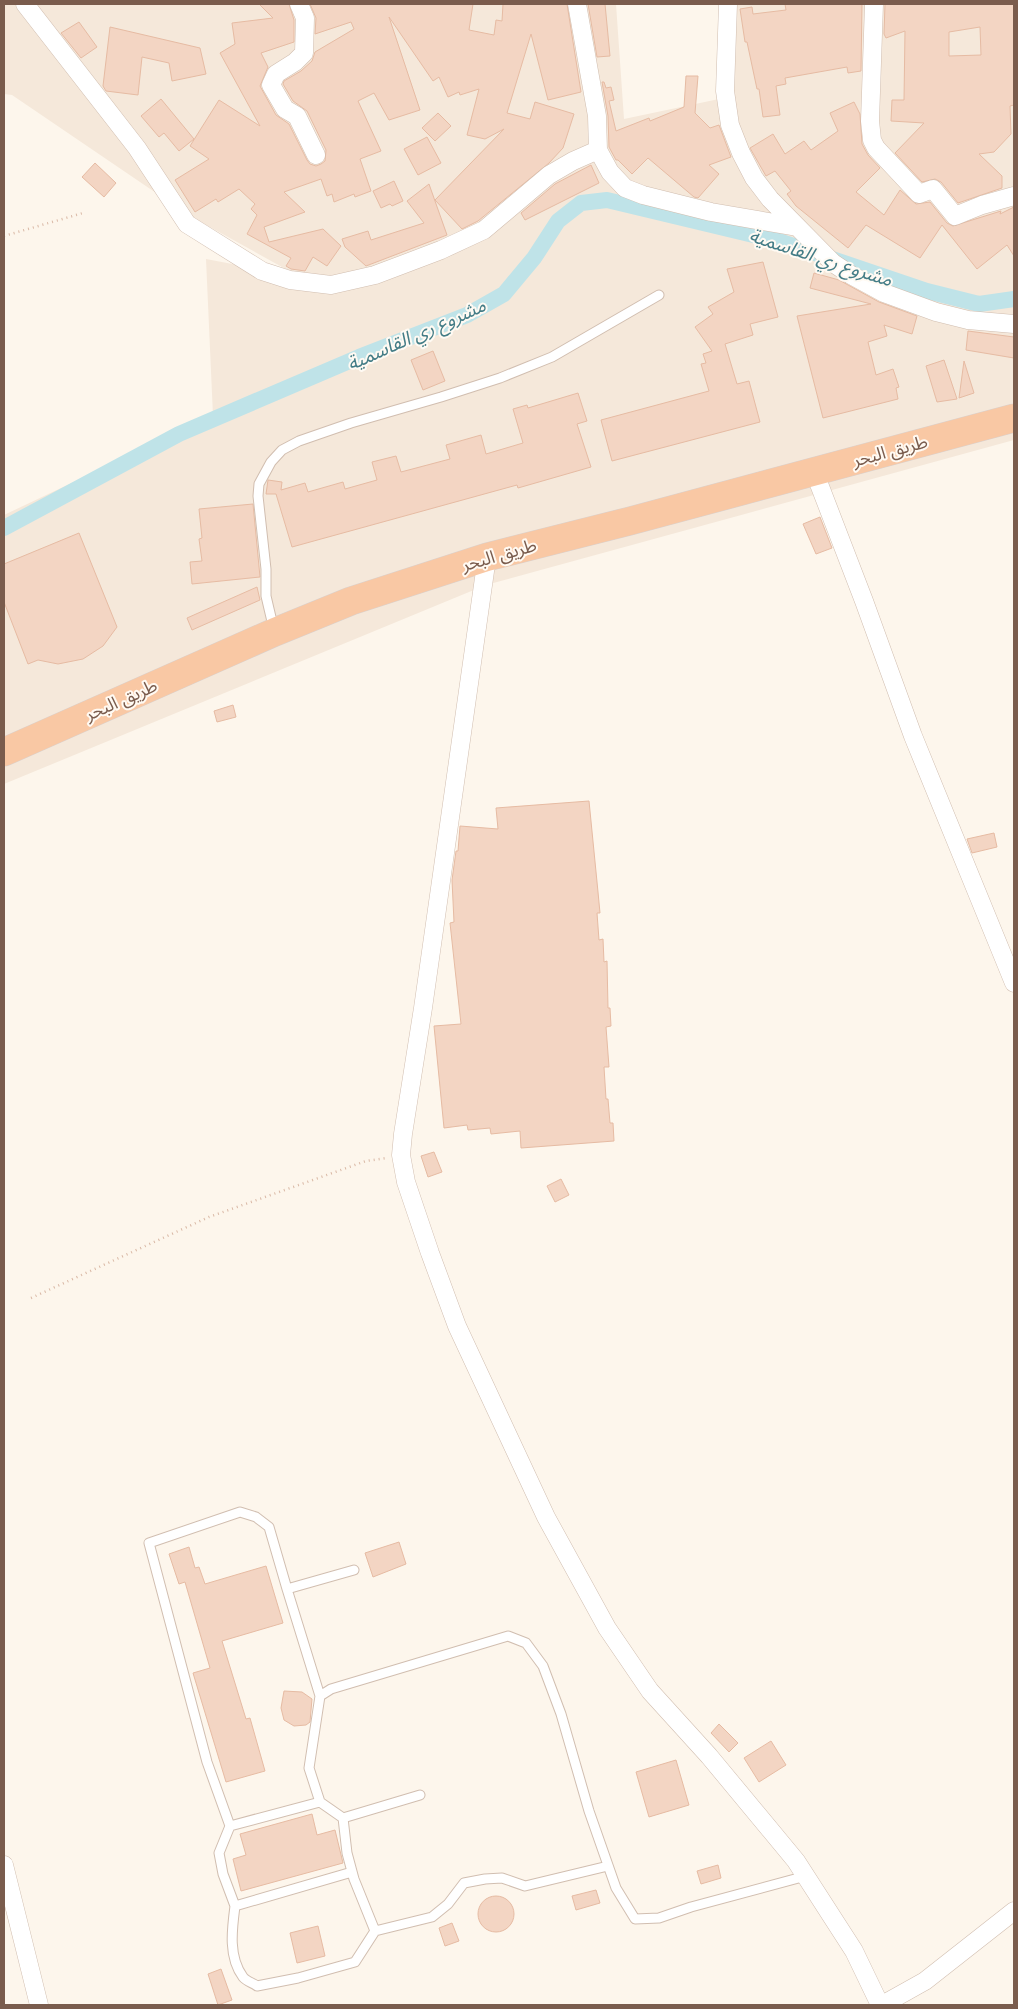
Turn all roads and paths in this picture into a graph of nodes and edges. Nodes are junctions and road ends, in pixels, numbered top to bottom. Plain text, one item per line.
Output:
1 (25, 4) edge
2 (299, 4) edge
3 (577, 4) edge
4 (728, 4) edge
5 (874, 4) edge
6 (598, 150) junction
7 (316, 155) dead end
8 (1014, 196) edge
9 (83, 213) dead end
10 (797, 227) junction
11 (4, 236) edge
12 (659, 295) dead end
13 (1009, 326) edge
14 (1014, 418) edge
15 (814, 471) junction
16 (486, 557) junction
17 (275, 632) junction
18 (4, 752) edge
19 (1014, 983) edge
20 (402, 1155) junction
21 (31, 1298) dead end
22 (354, 1570) dead end
23 (287, 1589) junction
24 (320, 1696) junction
25 (420, 1795) dead end
26 (320, 1802) junction
27 (342, 1818) junction
28 (230, 1826) junction
29 (4, 1865) edge
30 (608, 1866) junction
31 (352, 1872) junction
32 (806, 1876) junction
33 (235, 1906) junction
34 (1014, 1911) edge
35 (375, 1932) junction
36 (40, 2005) edge
37 (881, 2005) edge

1 - 6 street
2 - 7 street
3 - 6 street
4 - 10 street
5 - 8 street
6 - 10 street
9 - 11 path
10 - 13 street
12 - 17 lane
14 - 15 highway, طريق البحر
15 - 16 highway, طريق البحر
15 - 19 street
16 - 17 highway, طريق البحر
16 - 20 street
17 - 18 highway, طريق البحر
20 - 21 path
20 - 32 street
22 - 23 lane
23 - 24 lane
23 - 28 lane
24 - 26 lane
24 - 30 lane
25 - 27 lane
26 - 27 lane
26 - 28 lane
27 - 31 lane
28 - 33 lane
29 - 36 street
30 - 32 lane
30 - 35 lane
31 - 33 lane
31 - 35 lane
32 - 37 street
33 - 35 lane
34 - 37 street

